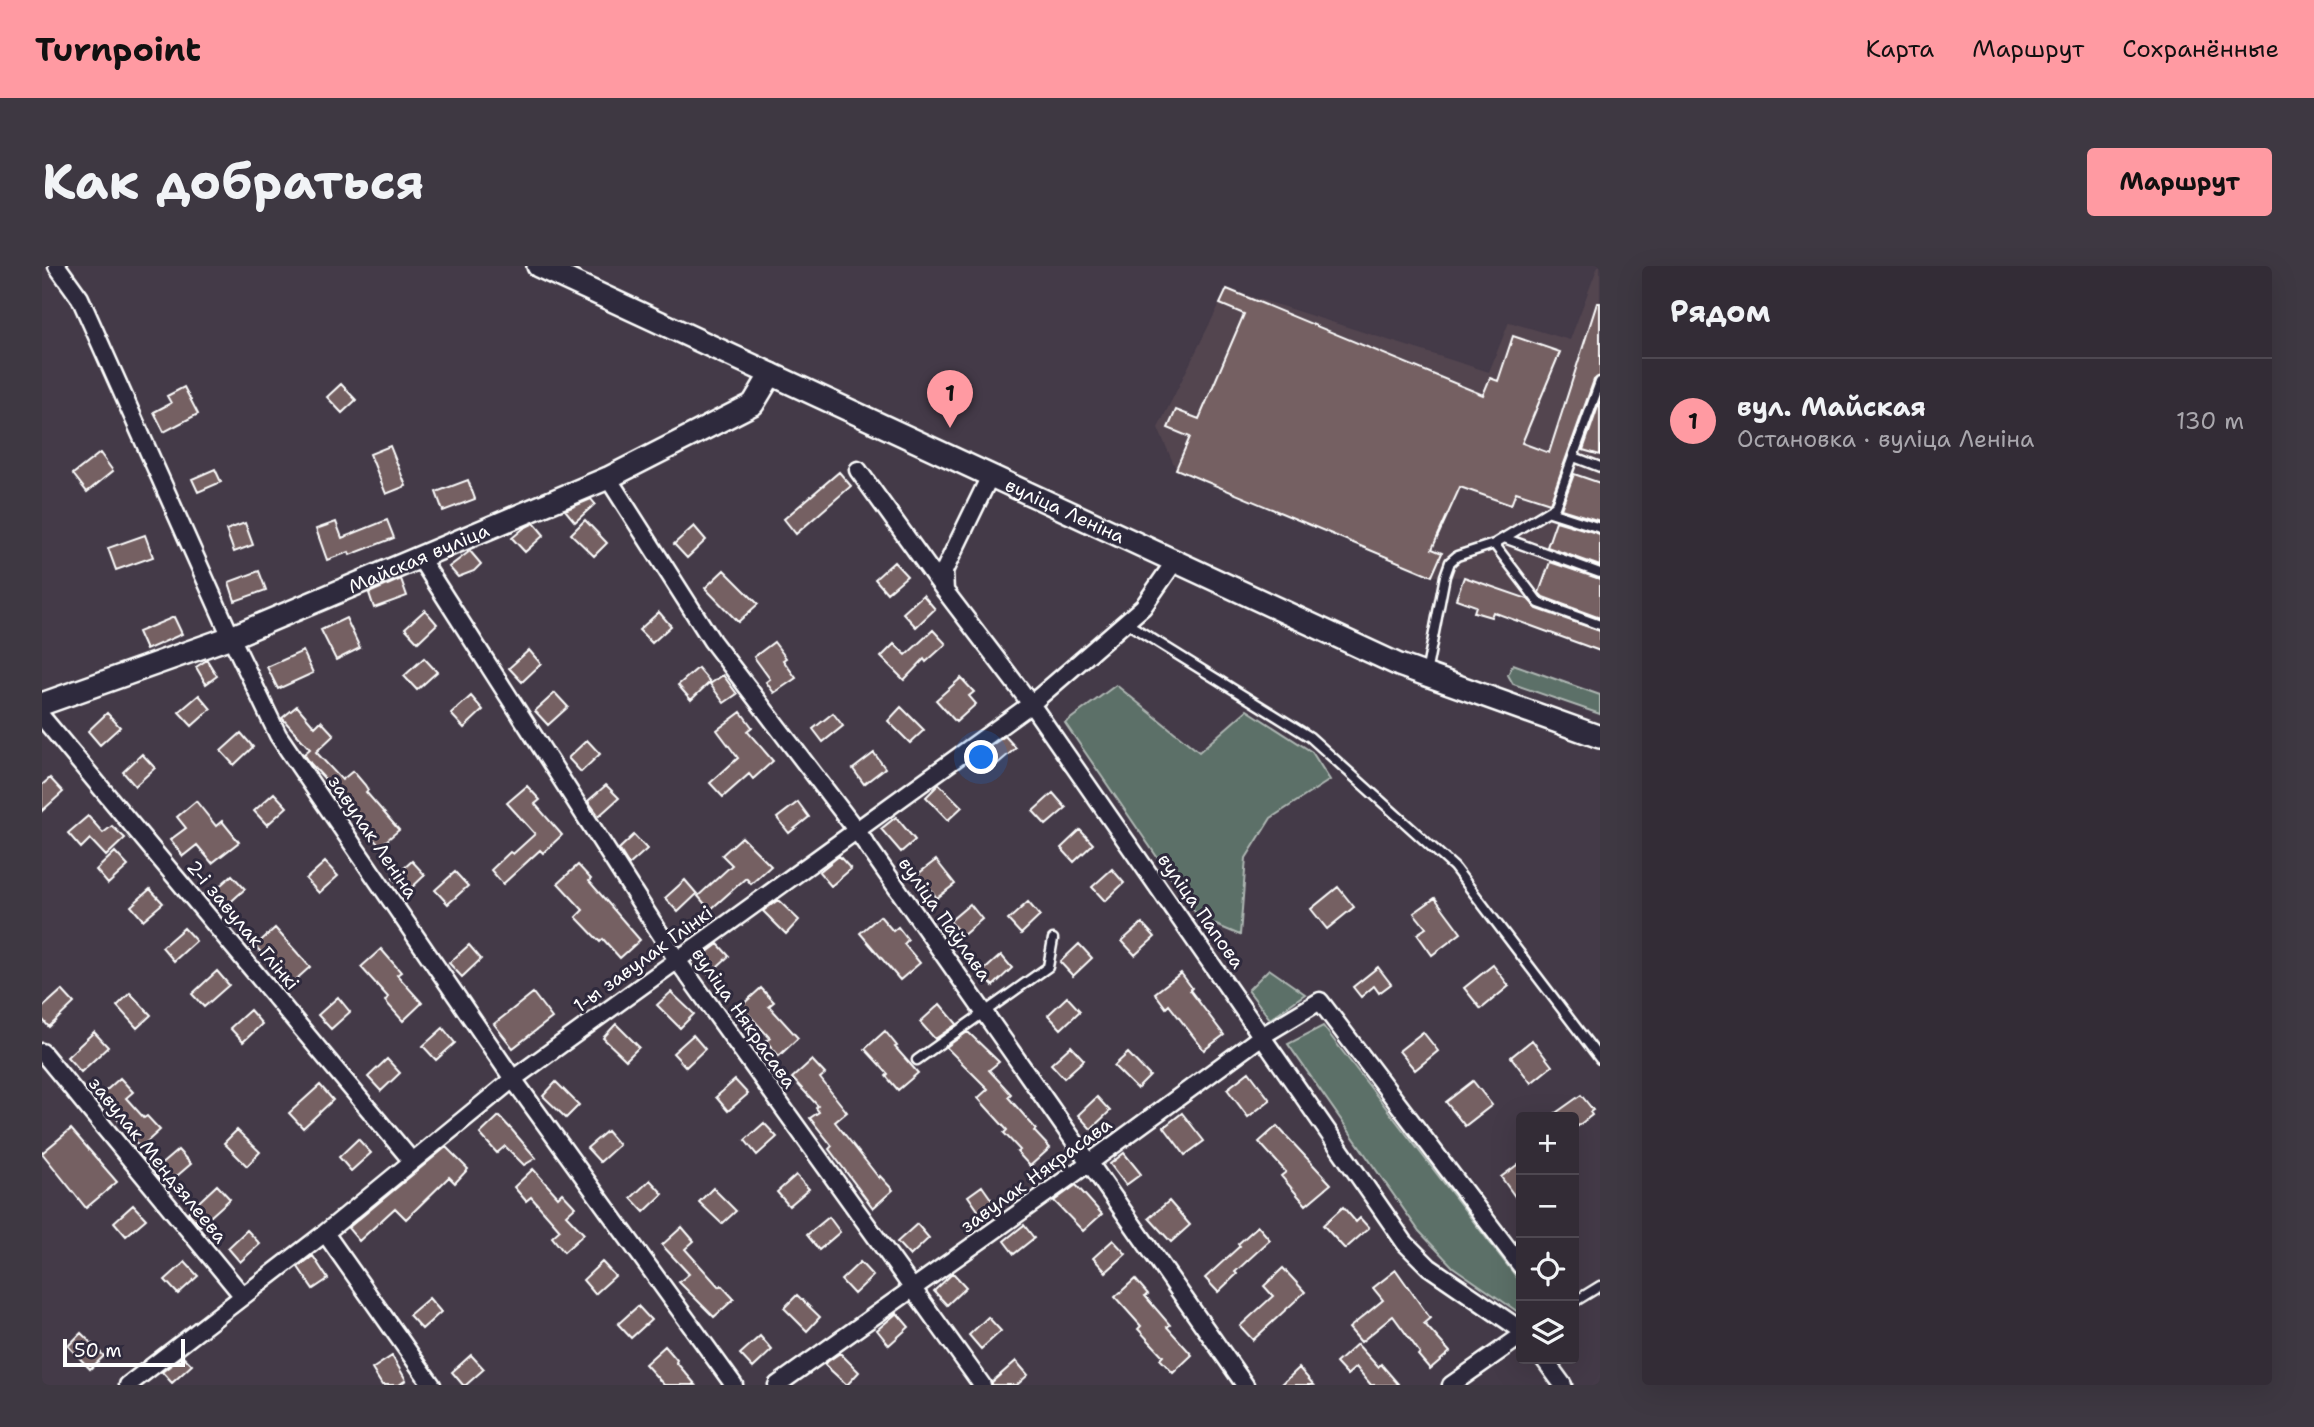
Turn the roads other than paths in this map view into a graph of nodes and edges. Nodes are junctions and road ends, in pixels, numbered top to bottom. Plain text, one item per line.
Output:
1 (57, 266) edge
2 (538, 266) edge
3 (771, 374) junction
4 (1600, 382) edge
5 (1574, 457) junction
6 (1600, 467) edge
7 (858, 470) dead end
8 (990, 476) junction
9 (608, 478) junction
10 (1550, 512) junction
11 (1600, 528) edge
12 (1504, 538) junction
13 (1494, 544) junction
14 (420, 558) junction
15 (1175, 562) junction
16 (1600, 573) edge
17 (945, 591) junction
18 (1125, 622) junction
19 (1600, 625) edge
20 (231, 637) junction
21 (1426, 674) junction
22 (42, 704) edge
23 (1031, 704) junction
24 (42, 717) edge
25 (1600, 737) edge
26 (857, 831) junction
27 (1053, 939) dead end
28 (677, 960) junction
29 (986, 1013) junction
30 (1262, 1036) junction
31 (42, 1052) edge
32 (1600, 1059) edge
33 (918, 1060) dead end
34 (513, 1079) junction
35 (411, 1160) junction
36 (1089, 1163) junction
37 (324, 1233) junction
38 (1516, 1259) edge
39 (1600, 1286) edge
40 (911, 1289) junction
41 (242, 1295) junction
42 (1576, 1301) edge
43 (1516, 1327) edge
44 (1516, 1340) edge
45 (1548, 1364) edge
46 (128, 1385) edge
47 (432, 1385) edge
48 (734, 1385) edge
49 (777, 1385) edge
50 (982, 1385) edge
51 (1245, 1385) edge
52 (1451, 1385) edge
53 (1563, 1385) edge

1 - 20 street, завулак Леніна
2 - 3 main road, вуліца Леніна
3 - 8 main road, вуліца Леніна
3 - 9 main road, Майская вуліца
4 - 5 lane
5 - 6 lane
5 - 10 lane
7 - 17 street, вуліца Папова
8 - 15 main road, вуліца Леніна
8 - 17 street
9 - 14 main road, Майская вуліца
9 - 26 street, вуліца Паўлава
10 - 11 lane
10 - 12 lane
12 - 13 lane
12 - 16 lane
13 - 19 lane
13 - 21 lane
14 - 20 main road, Майская вуліца
14 - 28 street, вуліца Някрасава
15 - 18 street, 1-ы завулак Глінкі
15 - 21 main road, вуліца Леніна
17 - 23 street, вуліца Папова
18 - 23 street, 1-ы завулак Глінкі
18 - 32 lane
20 - 22 main road, Майская вуліца
20 - 34 street, завулак Леніна
21 - 25 main road, вуліца Леніна
23 - 26 street, 1-ы завулак Глінкі
23 - 30 street, вуліца Папова
24 - 35 street, 2-і завулак Глінкі
26 - 28 street, 1-ы завулак Глінкі
26 - 29 street, вуліца Паўлава
27 - 29 lane
28 - 34 street, 1-ы завулак Глінкі
28 - 40 street, вуліца Някрасава
29 - 33 lane
29 - 36 street, вуліца Паўлава
30 - 36 street, завулак Някрасава
30 - 38 street, завулак Някрасава
30 - 43 street, вуліца Папова
31 - 41 street, завулак Мендзялеева
34 - 35 street, 1-ы завулак Глінкі
34 - 48 street, завулак Леніна
35 - 37 street, 1-ы завулак Глінкі
36 - 40 street, завулак Някрасава
36 - 51 street, вуліца Паўлава
37 - 41 street, 1-ы завулак Глінкі
37 - 47 street
39 - 42 lane
40 - 49 street, завулак Някрасава
40 - 50 street, вуліца Някрасава
41 - 46 street, 1-ы завулак Глінкі
44 - 52 street
45 - 53 street

